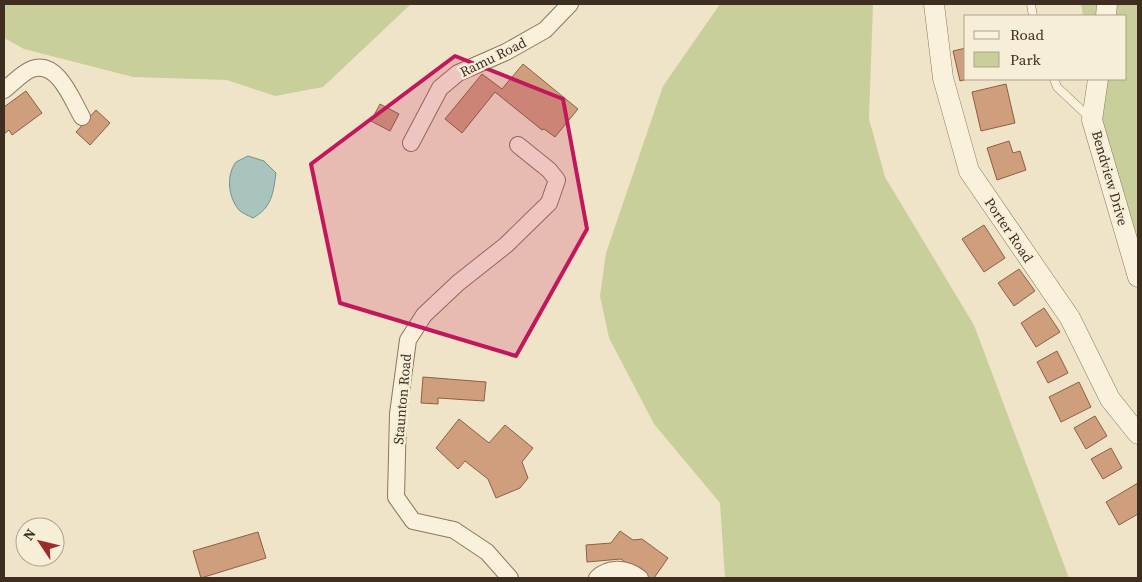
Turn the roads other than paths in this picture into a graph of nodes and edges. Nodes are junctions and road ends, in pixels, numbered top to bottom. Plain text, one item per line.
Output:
1 (570, 4) edge
2 (934, 4) edge
3 (1054, 80) edge
4 (1098, 80) edge
5 (4, 90) edge
6 (82, 117) dead end
7 (1092, 120) junction
8 (411, 143) dead end
9 (518, 144) dead end
10 (1123, 223) junction
11 (1138, 241) edge
12 (1138, 277) edge
13 (1138, 434) edge
14 (510, 578) edge
15 (597, 578) edge
16 (640, 578) edge

1 - 8 street, Ramu Road
2 - 13 street, Porter Road
3 - 7 lane
4 - 7 street, Bendview Drive
5 - 6 street
7 - 10 street, Bendview Drive
9 - 14 street, Staunton Road
10 - 11 street
10 - 12 street, Bendview Drive
15 - 16 street

